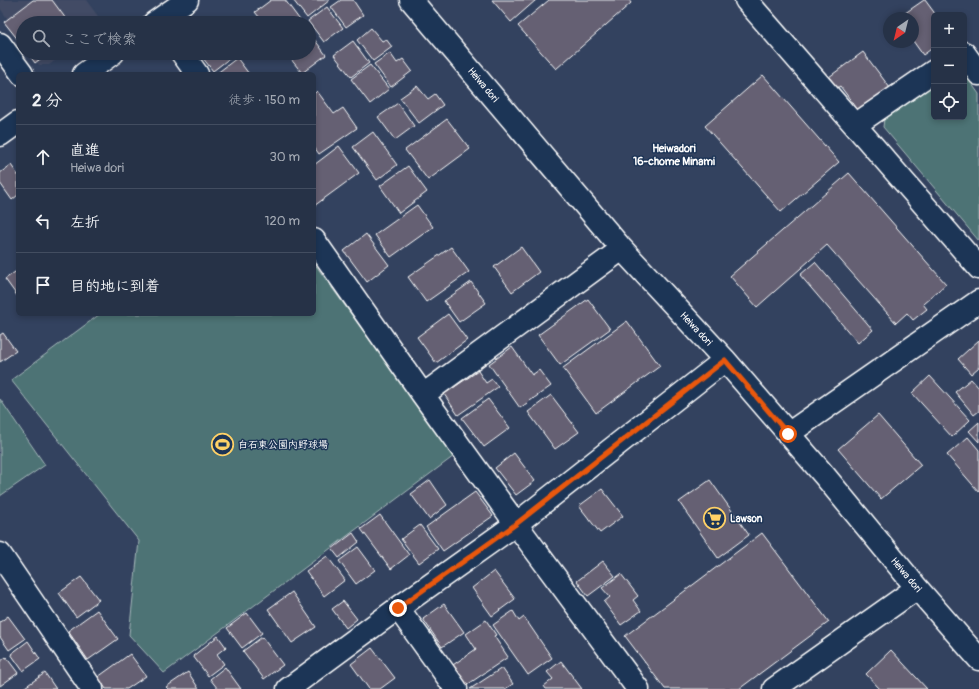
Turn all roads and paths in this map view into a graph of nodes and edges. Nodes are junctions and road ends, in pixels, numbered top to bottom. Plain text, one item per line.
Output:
1 (187, 0) edge
2 (411, 0) edge
3 (746, 0) edge
4 (166, 16) edge
5 (0, 44) edge
6 (967, 57) edge
7 (103, 60) edge
8 (187, 60) edge
9 (21, 72) edge
10 (87, 72) edge
11 (196, 72) edge
12 (931, 73) edge
13 (979, 74) edge
14 (16, 123) edge
15 (855, 125) junction
16 (0, 135) edge
17 (316, 243) edge
18 (622, 249) junction
19 (979, 268) edge
20 (979, 301) edge
21 (725, 360) junction
22 (423, 395) junction
23 (788, 434) junction
24 (516, 524) junction
25 (0, 554) edge
26 (918, 588) junction
27 (398, 608) junction
28 (979, 659) edge
29 (92, 689) edge
30 (288, 689) edge
31 (456, 689) edge
32 (638, 689) edge
33 (774, 689) edge

1 - 4 street
2 - 18 street, Heiwa dori
3 - 15 street
5 - 9 street
6 - 13 street
7 - 10 street
8 - 11 street
12 - 15 street
14 - 16 street
15 - 19 street
17 - 22 street
18 - 21 street, Heiwa dori
18 - 22 street
20 - 23 street
21 - 23 street, Heiwa dori
21 - 24 street
22 - 24 street
23 - 26 street, Heiwa dori
24 - 27 street
24 - 32 street
25 - 29 street
26 - 28 street, Heiwa dori
26 - 33 street
27 - 30 street
27 - 31 street

